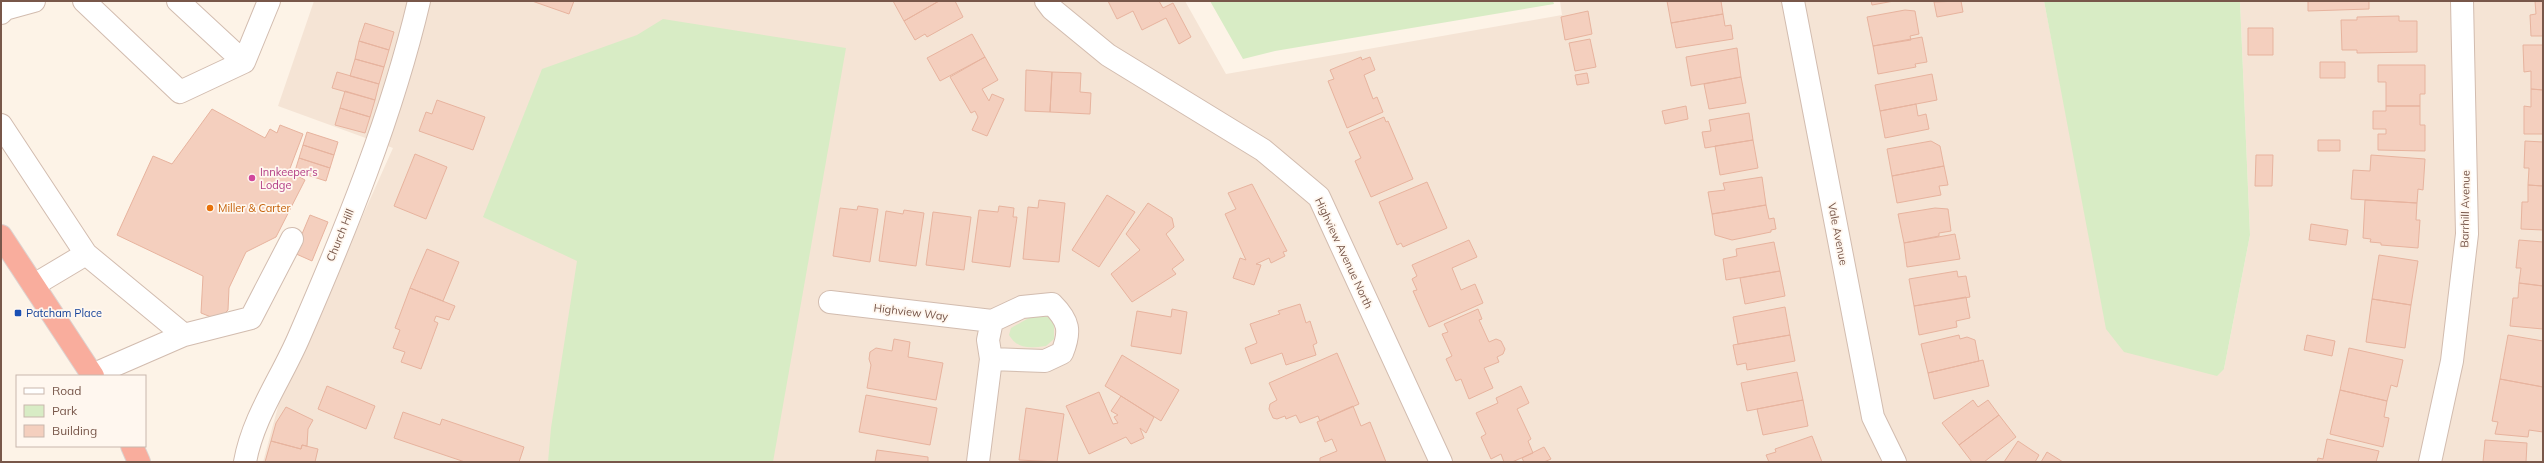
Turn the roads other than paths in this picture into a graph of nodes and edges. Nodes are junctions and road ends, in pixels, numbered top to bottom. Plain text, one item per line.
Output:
1 (34, 1) edge
2 (84, 1) edge
3 (178, 1) edge
4 (269, 1) edge
5 (419, 1) edge
6 (1046, 1) edge
7 (1793, 1) edge
8 (2462, 1) edge
9 (1, 13) edge
10 (244, 62) junction
11 (1, 125) edge
12 (1, 236) edge
13 (292, 239) dead end
14 (86, 254) junction
15 (34, 285) junction
16 (830, 302) dead end
17 (992, 321) junction
18 (184, 336) junction
19 (991, 359) junction
20 (93, 375) edge
21 (132, 447) edge
22 (139, 462) edge
23 (245, 462) edge
24 (978, 462) edge
25 (1441, 462) edge
26 (1895, 462) edge
27 (2430, 462) edge

1 - 9 street
2 - 10 street
3 - 10 street
4 - 10 street
5 - 23 street, Church Hill
6 - 25 street, Highview Avenue North
7 - 26 street, Vale Avenue
8 - 27 street, Barrhill Avenue
11 - 14 street
12 - 15 highway
13 - 18 street
14 - 15 street
14 - 18 street
15 - 20 highway
16 - 17 street, Highview Way
17 - 19 street
17 - 19 street
18 - 20 street
19 - 24 street
21 - 22 highway

